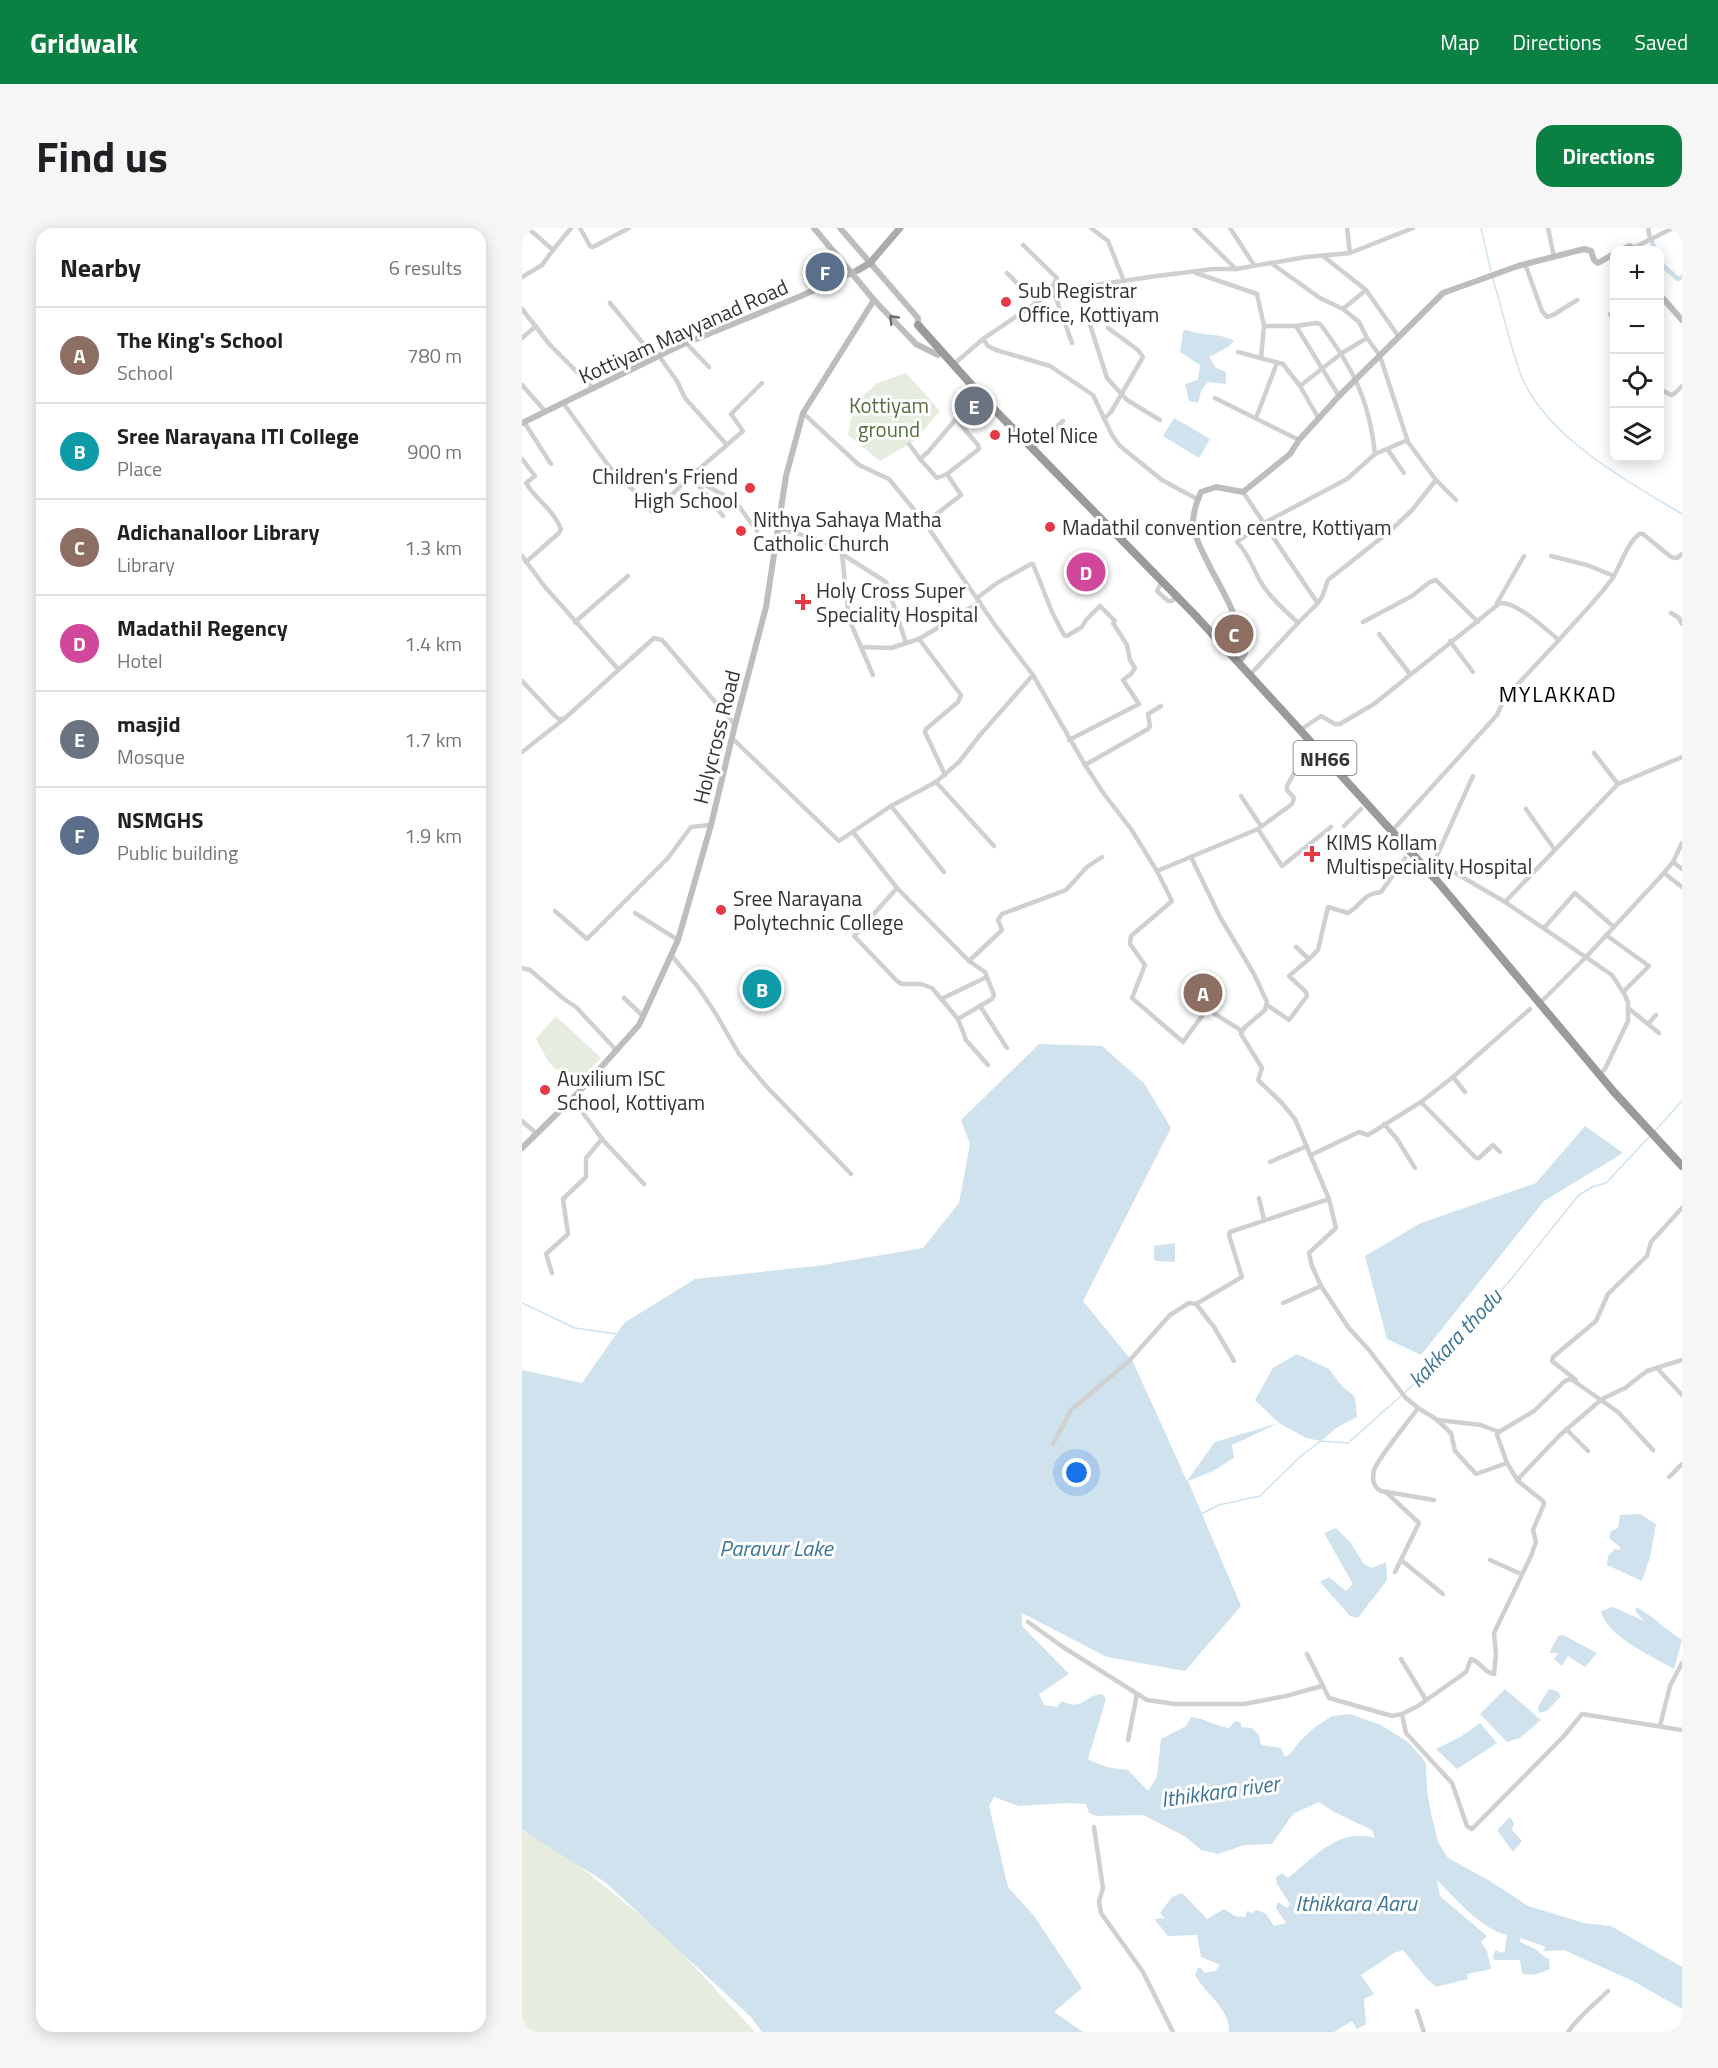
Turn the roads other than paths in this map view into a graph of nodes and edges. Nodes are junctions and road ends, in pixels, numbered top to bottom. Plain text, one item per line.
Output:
1 (528, 228) edge
2 (571, 228) edge
3 (580, 228) edge
4 (814, 228) edge
5 (840, 228) edge
6 (900, 228) edge
7 (1091, 228) edge
8 (1194, 228) edge
9 (1230, 228) edge
10 (1347, 228) edge
11 (1413, 228) edge
12 (1548, 228) edge
13 (1648, 228) edge
14 (1673, 228) edge
15 (626, 229) edge
16 (1650, 239) junction
17 (1023, 245) dead end
18 (1639, 246) edge
19 (553, 250) junction
20 (1350, 253) junction
21 (1323, 256) junction
22 (1610, 256) edge
23 (1554, 257) junction
24 (868, 261) junction
25 (1271, 263) junction
26 (1525, 264) junction
27 (1254, 265) junction
28 (1236, 269) junction
29 (1194, 271) junction
30 (855, 272) junction
31 (1007, 273) dead end
32 (522, 277) edge
33 (1124, 281) junction
34 (1078, 287) junction
35 (1366, 290) junction
36 (1054, 291) junction
37 (874, 300) junction
38 (1577, 300) dead end
39 (1664, 300) edge
40 (610, 303) dead end
41 (1037, 303) junction
42 (522, 309) edge
43 (1343, 309) junction
44 (1682, 320) edge
45 (536, 326) junction
46 (918, 326) joint
47 (1264, 326) junction
48 (1296, 326) junction
49 (1108, 328) dead end
50 (1399, 337) junction
51 (522, 338) edge
52 (1367, 338) junction
53 (983, 339) junction
54 (1072, 343) dead end
55 (687, 344) junction
56 (1238, 352) dead end
57 (1342, 353) junction
58 (938, 355) joint
59 (1380, 356) junction
60 (657, 357) junction
61 (1261, 357) junction
62 (1277, 363) junction
63 (954, 364) junction
64 (709, 368) dead end
65 (1322, 369) junction
66 (1356, 378) junction
67 (762, 383) dead end
68 (522, 385) edge
69 (1300, 386) junction
70 (1682, 386) edge
71 (594, 388) junction
72 (1664, 392) edge
73 (1121, 393) junction
74 (1675, 393) junction
75 (1339, 396) junction
76 (1682, 397) edge
77 (1215, 398) dead end
78 (972, 399) dead end
79 (986, 401) junction
80 (564, 404) junction
81 (545, 411) junction
82 (802, 413) junction
83 (1256, 418) junction
84 (956, 419) junction
85 (1104, 419) junction
86 (1319, 419) junction
87 (1160, 420) dead end
88 (1063, 421) dead end
89 (523, 423) edge
90 (1299, 440) junction
91 (1408, 442) junction
92 (909, 444) dead end
93 (727, 445) junction
94 (1033, 448) junction
95 (1388, 450) junction
96 (1375, 454) junction
97 (522, 459) edge
98 (920, 459) junction
99 (551, 464) dead end
100 (1404, 473) dead end
101 (947, 474) junction
102 (691, 478) junction
103 (1436, 480) junction
104 (1243, 492) junction
105 (1197, 499) junction
106 (1456, 500) dead end
107 (723, 516) dead end
108 (925, 523) junction
109 (1264, 523) junction
110 (777, 528) junction
111 (757, 531) dead end
112 (842, 554) junction
113 (1682, 554) edge
114 (522, 556) edge
115 (1524, 556) dead end
116 (1551, 556) dead end
117 (526, 562) junction
118 (628, 576) dead end
119 (1614, 576) junction
120 (978, 600) junction
121 (1317, 604) junction
122 (1496, 606) junction
123 (1671, 613) dead end
124 (575, 621) junction
125 (1298, 622) junction
126 (1363, 622) dead end
127 (1478, 622) junction
128 (1682, 624) edge
129 (1378, 634) dead end
130 (920, 639) junction
131 (1559, 640) junction
132 (1450, 641) junction
133 (906, 643) junction
134 (862, 647) junction
135 (1239, 663) junction
136 (618, 669) junction
137 (1473, 672) dead end
138 (1410, 674) junction
139 (873, 675) dead end
140 (1033, 675) junction
141 (1249, 676) junction
142 (522, 681) edge
143 (1161, 706) dead end
144 (564, 719) junction
145 (735, 724) junction
146 (1300, 730) junction
147 (732, 738) junction
148 (1069, 740) junction
149 (1307, 749) dead end
150 (522, 752) edge
151 (1594, 753) dead end
152 (1682, 757) edge
153 (1085, 765) junction
154 (945, 775) junction
155 (1473, 776) dead end
156 (936, 782) junction
157 (1618, 784) junction
158 (1240, 796) dead end
159 (891, 806) junction
160 (1361, 809) dead end
161 (1526, 809) dead end
162 (711, 825) junction
163 (1344, 826) dead end
164 (1260, 827) junction
165 (1331, 827) dead end
166 (1392, 831) junction
167 (853, 832) junction
168 (1682, 843) edge
169 (994, 846) dead end
170 (1555, 850) junction
171 (1102, 857) dead end
172 (1191, 858) junction
173 (1405, 858) dead end
174 (1435, 861) junction
175 (1673, 862) junction
176 (1682, 869) edge
177 (1157, 871) junction
178 (944, 872) dead end
179 (1429, 873) junction
180 (1664, 873) junction
181 (1682, 887) edge
182 (897, 888) junction
183 (1504, 902) junction
184 (555, 911) dead end
185 (635, 913) dead end
186 (1614, 927) junction
187 (1544, 928) junction
188 (1606, 935) junction
189 (678, 940) junction
190 (1296, 947) dead end
191 (671, 955) junction
192 (873, 956) junction
193 (1587, 956) junction
194 (1308, 959) junction
195 (868, 960) dead end
196 (969, 961) junction
197 (522, 968) edge
198 (987, 977) junction
199 (1624, 991) junction
200 (624, 998) dead end
201 (941, 999) junction
202 (1539, 1004) junction
203 (1267, 1005) junction
204 (981, 1006) junction
205 (1628, 1008) junction
206 (1530, 1009) dead end
207 (1656, 1015) dead end
208 (644, 1016) junction
209 (958, 1019) junction
210 (1648, 1024) junction
211 (1242, 1031) junction
212 (1659, 1033) dead end
213 (1007, 1048) dead end
214 (617, 1052) junction
215 (988, 1065) dead end
216 (1599, 1075) junction
217 (1454, 1077) junction
218 (1465, 1092) dead end
219 (572, 1098) junction
220 (1421, 1102) junction
221 (522, 1121) edge
222 (1384, 1124) junction
223 (537, 1134) junction
224 (602, 1139) junction
225 (1307, 1146) junction
226 (522, 1148) edge
227 (1500, 1152) dead end
228 (1311, 1155) junction
229 (1270, 1162) dead end
230 (1682, 1166) edge
231 (1415, 1168) dead end
232 (851, 1174) dead end
233 (644, 1184) dead end
234 (1258, 1198) dead end
235 (1329, 1199) junction
236 (1682, 1208) edge
237 (1677, 1213) junction
238 (1264, 1220) junction
239 (1682, 1221) edge
240 (552, 1273) dead end
241 (1322, 1286) junction
242 (1283, 1303) dead end
243 (1196, 1304) junction
244 (1682, 1360) edge
245 (1234, 1361) dead end
246 (1657, 1368) junction
247 (1576, 1380) junction
248 (1682, 1395) edge
249 (1602, 1399) junction
250 (1418, 1408) junction
251 (1438, 1420) junction
252 (1566, 1429) junction
253 (1499, 1432) junction
254 (1053, 1444) dead end
255 (1653, 1450) dead end
256 (1588, 1451) dead end
257 (1507, 1463) junction
258 (1682, 1464) edge
259 (1669, 1477) dead end
260 (1518, 1481) junction
261 (1386, 1492) junction
262 (1434, 1500) dead end
263 (1401, 1560) junction
264 (1491, 1560) dead end
265 (1395, 1572) dead end
266 (1521, 1574) junction
267 (1443, 1594) dead end
268 (1028, 1622) dead end
269 (1307, 1654) dead end
270 (1401, 1659) dead end
271 (1682, 1663) edge
272 (1322, 1686) junction
273 (1137, 1694) junction
274 (1426, 1700) junction
275 (1402, 1714) junction
276 (1660, 1726) junction
277 (1682, 1730) edge
278 (1128, 1740) dead end
279 (1094, 1827) dead end
280 (1608, 1991) dead end
281 (1417, 2011) dead end
282 (1173, 2032) edge
283 (1424, 2032) edge
284 (1568, 2032) edge

1 - 19 street
2 - 19 street
3 - 15 street
4 - 30 main road
5 - 24 main road
6 - 24 main road
7 - 33 street
8 - 28 street
9 - 27 street
10 - 20 street
11 - 20 street
12 - 23 street
13 - 16 street
14 - 16 street
16 - 18 street
17 - 36 street
19 - 32 street
20 - 21 street
21 - 25 street
21 - 35 street
22 - 23 main road
23 - 26 main road
24 - 30 main road
24 - 46 main road
25 - 27 street
25 - 43 street
26 - 38 street
26 - 50 main road
27 - 28 street
28 - 29 street
29 - 33 street
29 - 47 street
30 - 37 main road
30 - 55 main road, Kottiyam Mayyanad Road
31 - 41 street
33 - 34 street
34 - 36 street
34 - 73 street
35 - 43 street
35 - 50 street
36 - 41 street
36 - 54 street
58 -> 37 main road
37 - 82 main road, Holycross Road
39 - 44 main road
40 - 60 street
41 - 53 street
42 - 45 street
43 - 52 street
45 - 51 street
45 - 71 street
46 - 63 highway, NH66
47 - 48 street
47 - 61 street
48 - 57 street
48 - 65 street
49 - 73 street
50 - 59 main road
52 - 57 street
52 - 59 street
53 - 63 street
53 - 85 street
55 - 60 main road, Kottiyam Mayyanad Road
55 - 64 street
56 - 61 street
57 - 65 street
57 - 66 street
58 - 79 highway, NH66
59 - 66 main road
59 - 91 street
60 - 71 main road, Kottiyam Mayyanad Road
60 - 93 street
61 - 62 street
62 - 69 street
62 - 83 street
63 - 79 highway, NH66
65 - 69 street
65 - 75 street
66 - 75 main road
66 - 96 street
67 - 93 street
68 - 81 street
69 - 86 street
70 - 74 street
71 - 80 main road, Kottiyam Mayyanad Road
72 - 74 street
73 - 85 street
73 - 87 street
74 - 76 street
75 - 86 main road
77 - 83 street
78 - 84 street
79 - 94 highway, NH66
80 - 81 main road, Kottiyam Mayyanad Road
80 - 102 street
81 - 89 main road, Kottiyam Mayyanad Road
82 - 108 street
82 - 110 main road, Holycross Road
83 - 90 street
84 - 98 street
84 - 101 street
85 - 105 street
86 - 90 main road
88 - 94 street
89 - 99 street
90 - 104 main road
91 - 95 street
91 - 103 street
92 - 98 street
93 - 102 street
94 - 135 highway, NH66
95 - 96 street
95 - 100 street
96 - 109 street
97 - 117 street
98 - 101 street
101 - 108 street
102 - 107 street
102 - 111 street
103 - 106 street
103 - 121 street
104 - 105 main road
104 - 109 street
105 - 135 main road
108 - 120 street
109 - 121 street
109 - 125 street
110 - 112 street
110 - 145 main road, Holycross Road
112 - 133 street
112 - 134 street
113 - 119 street
114 - 117 street
115 - 122 street
116 - 119 street
117 - 124 street
118 - 124 street
119 - 131 street
120 - 130 street
120 - 140 street
120 - 148 street
121 - 125 street
122 - 127 street
122 - 131 street
123 - 128 street
124 - 136 street
125 - 141 street
126 - 127 street
127 - 132 street
129 - 138 street
130 - 133 street
130 - 154 street
131 - 166 street
132 - 137 street
132 - 138 street
133 - 134 street
134 - 139 street
135 - 141 highway, NH66
136 - 144 street
136 - 145 street
138 - 146 street
140 - 148 street
140 - 154 street
141 - 146 highway, NH66
142 - 144 street
143 - 153 street
144 - 150 street
145 - 147 main road, Holycross Road
146 - 166 highway, NH66
147 - 162 main road, Holycross Road
147 - 167 street
148 - 153 street
149 - 164 street
151 - 157 street
152 - 157 street
153 - 177 street
154 - 156 street
155 - 174 street
156 - 159 street
156 - 169 street
157 - 170 street
158 - 164 street
159 - 167 street
159 - 178 street
160 - 163 street
161 - 170 street
162 - 184 street
162 - 189 main road, Holycross Road
164 - 165 street
164 - 172 street
166 - 179 highway, NH66
167 - 182 street
168 - 175 street
170 - 183 street
171 - 196 street
172 - 177 street
172 - 203 street
173 - 194 street
174 - 179 street
174 - 183 street
175 - 176 street
175 - 180 street
177 - 211 street
179 - 202 highway, NH66
180 - 181 street
180 - 186 street
182 - 192 street
182 - 196 street
183 - 187 street
185 - 189 street
186 - 187 street
186 - 188 street
187 - 193 street
188 - 193 street
188 - 199 street
189 - 191 main road, Holycross Road
190 - 194 street
191 - 208 main road, Holycross Road
191 - 232 street
192 - 195 street
192 - 201 street
193 - 199 street
193 - 202 street
194 - 203 street
196 - 198 street
197 - 214 street
198 - 201 street
198 - 204 street
199 - 205 street
200 - 208 street
201 - 209 street
202 - 216 highway, NH66
203 - 211 street
204 - 209 street
204 - 213 street
205 - 210 street
205 - 216 street
206 - 217 street
207 - 210 street
208 - 214 main road, Holycross Road
209 - 215 street
210 - 212 street
211 - 225 street
214 - 219 main road, Holycross Road
216 - 230 highway, NH66
217 - 218 street
217 - 220 street
219 - 223 main road, Holycross Road
219 - 224 street
220 - 222 street
220 - 227 street
221 - 223 street
222 - 228 street
222 - 231 street
223 - 226 main road, Holycross Road
224 - 233 street
224 - 240 street
225 - 228 street
225 - 229 street
228 - 235 street
234 - 238 street
235 - 238 street
235 - 241 street
236 - 237 street
237 - 239 street
237 - 247 street
238 - 243 street
241 - 242 street
241 - 250 street
243 - 245 street
243 - 254 street
244 - 246 street
246 - 248 street
246 - 249 street
247 - 249 street
247 - 253 street
249 - 252 street
249 - 255 street
250 - 251 street
250 - 261 street
251 - 253 street
251 - 257 street
252 - 256 street
252 - 260 street
253 - 257 street
257 - 260 street
258 - 259 street
260 - 266 street
261 - 262 street
261 - 263 street
263 - 265 street
263 - 267 street
264 - 266 street
266 - 274 street
268 - 273 street
269 - 272 street
270 - 274 street
271 - 276 street
272 - 273 street
272 - 275 street
273 - 278 street
274 - 275 street
275 - 276 street
276 - 277 street
279 - 282 street
280 - 284 street
281 - 283 street

